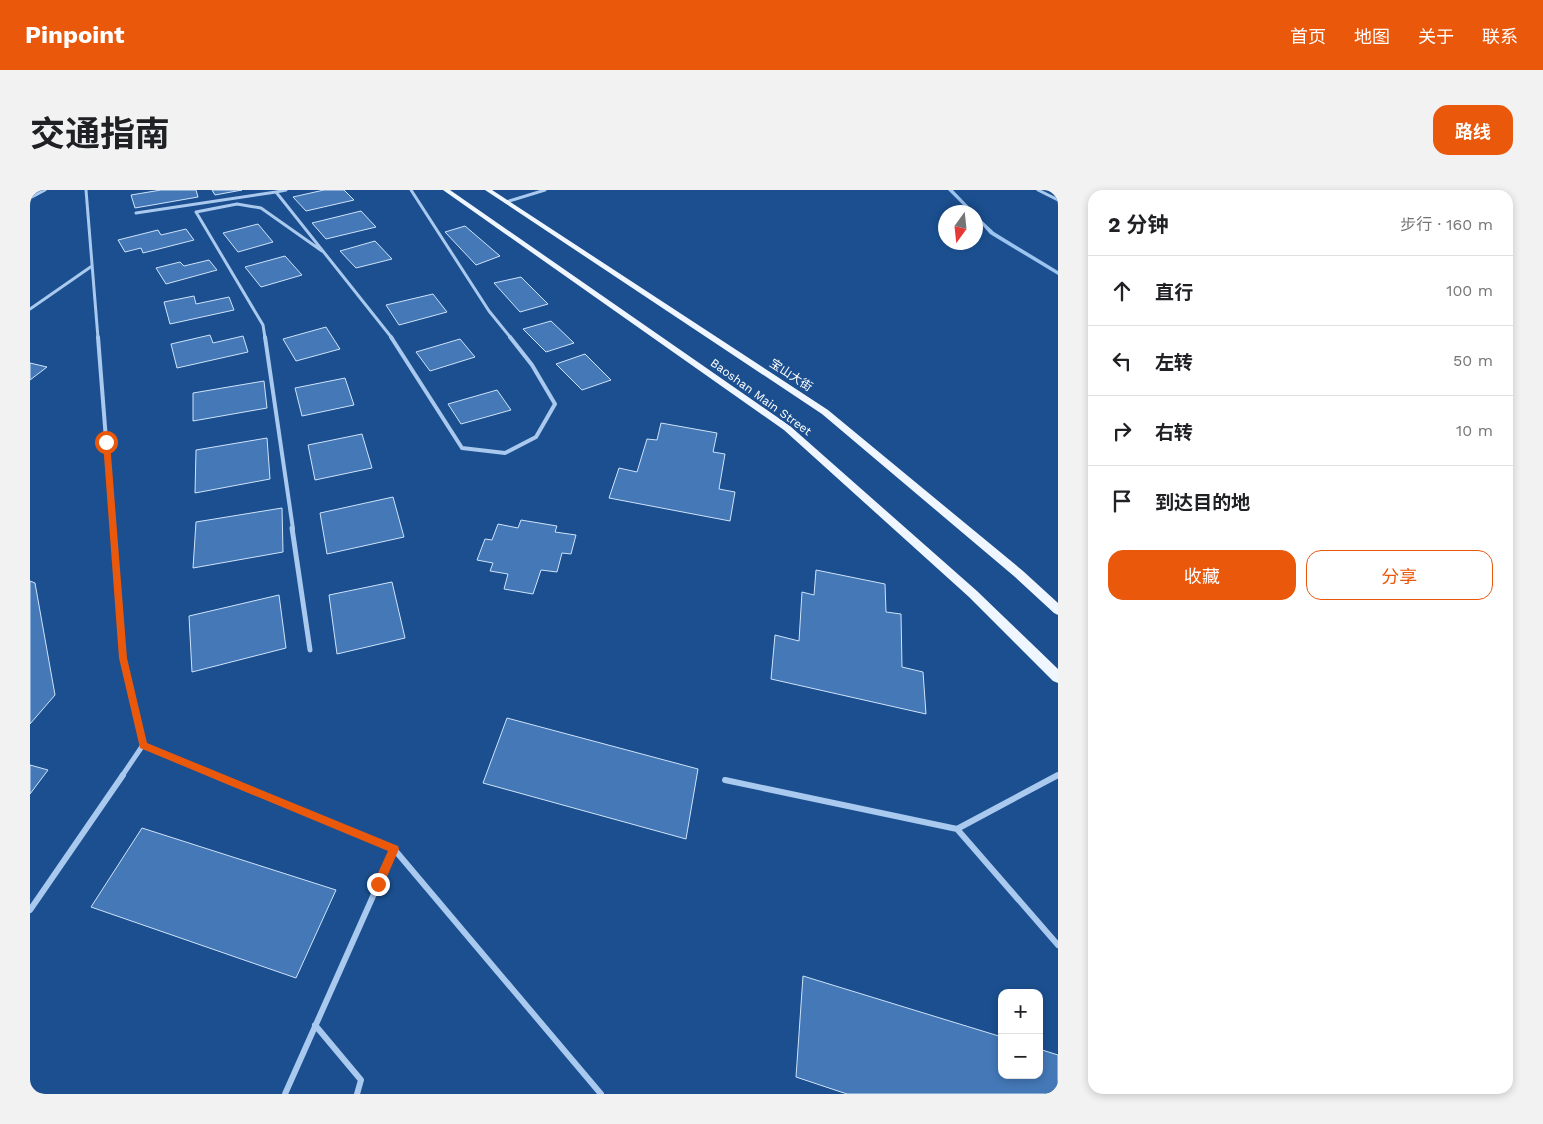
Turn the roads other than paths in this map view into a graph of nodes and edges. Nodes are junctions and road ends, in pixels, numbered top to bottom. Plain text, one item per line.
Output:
1 (45, 190) edge
2 (86, 190) edge
3 (286, 190) edge
4 (411, 190) edge
5 (446, 190) edge
6 (488, 190) edge
7 (545, 190) edge
8 (1038, 190) edge
9 (276, 192) junction
10 (30, 198) edge
11 (1058, 200) edge
12 (506, 202) junction
13 (136, 213) dead end
14 (328, 255) junction
15 (92, 266) junction
16 (30, 309) edge
17 (1058, 610) edge
18 (310, 650) dead end
19 (1058, 677) edge
20 (143, 745) junction
21 (1058, 775) edge
22 (725, 780) dead end
23 (957, 830) junction
24 (394, 849) junction
25 (30, 910) edge
26 (1058, 945) edge
27 (315, 1026) junction
28 (284, 1094) edge
29 (357, 1094) edge
30 (601, 1094) edge

1 - 10 street
2 - 15 street
3 - 9 street
4 - 14 street
5 - 19 main road, Baoshan Main Street
6 - 12 main road, 宝山大街
7 - 12 street
8 - 11 street
9 - 13 street
9 - 14 street
12 - 17 main road, 宝山大街
14 - 18 street
15 - 16 street
15 - 20 street
20 - 24 street
20 - 25 street
21 - 23 street
22 - 23 street
23 - 26 street
24 - 27 street
24 - 30 street
27 - 28 street
27 - 29 street

